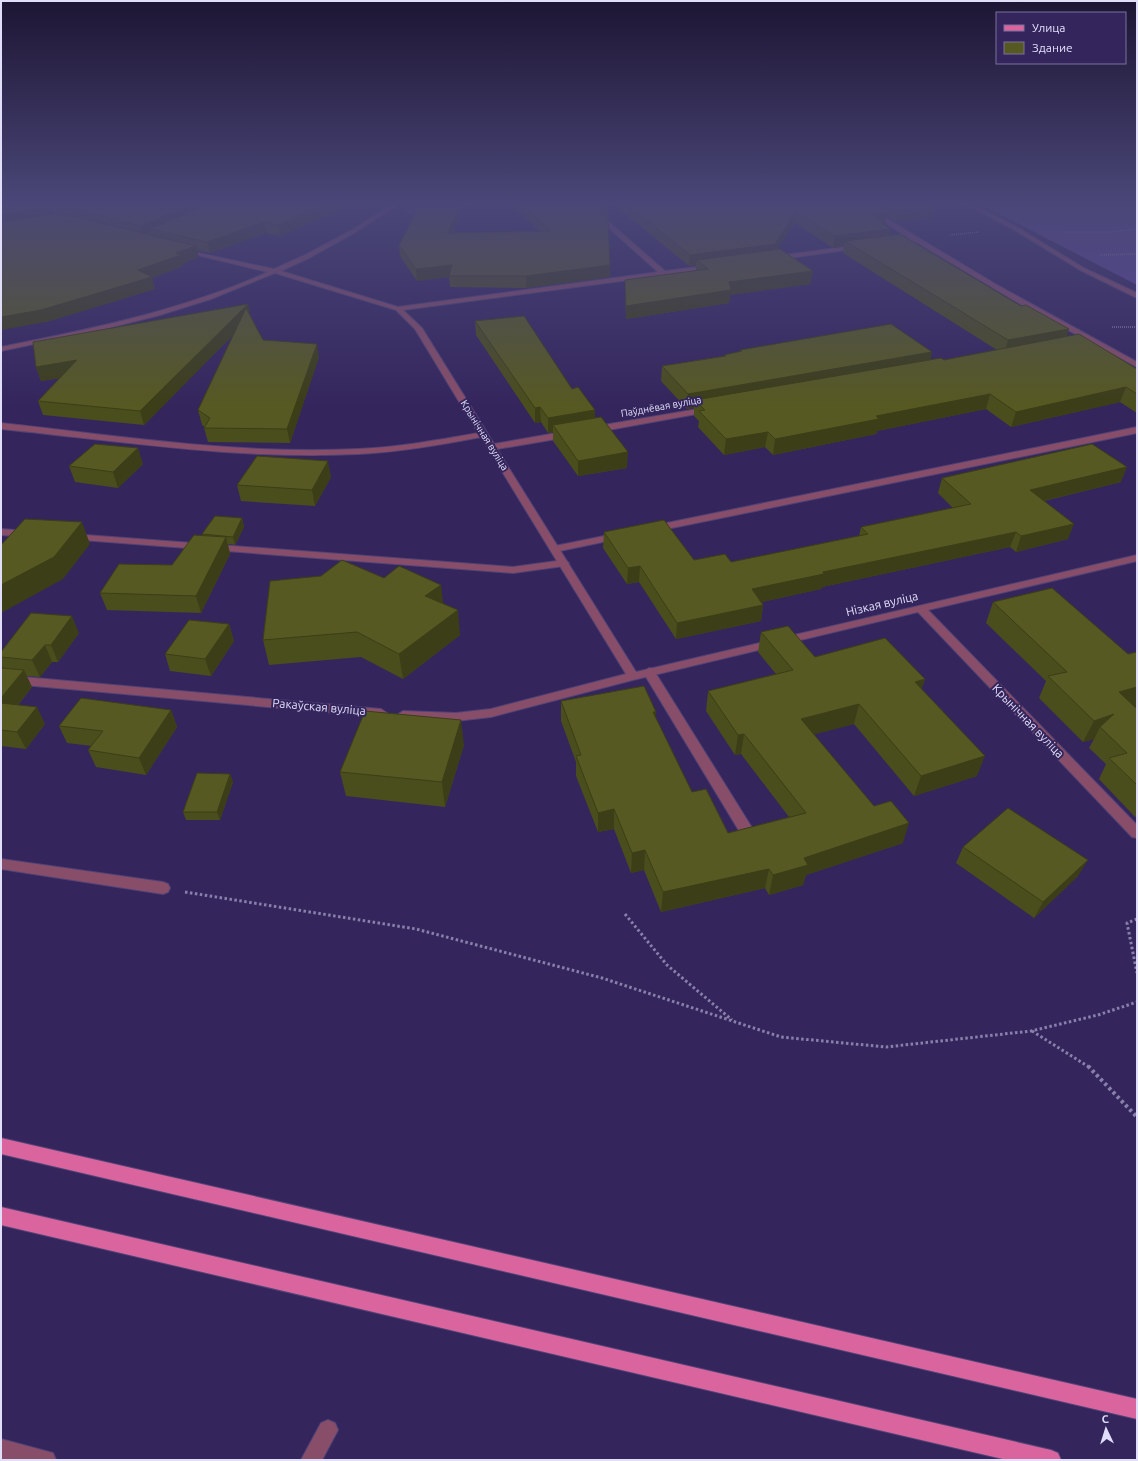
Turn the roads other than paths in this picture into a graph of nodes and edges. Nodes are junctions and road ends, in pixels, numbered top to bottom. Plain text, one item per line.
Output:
1 (271, 270) edge
2 (660, 270) edge
3 (684, 270) edge
4 (968, 270) edge
5 (1086, 270) edge
6 (275, 271) junction
7 (663, 273) junction
8 (1137, 296) edge
9 (398, 309) junction
10 (1092, 342) junction
11 (1077, 345) edge
12 (1, 349) edge
13 (1137, 365) edge
14 (718, 407) edge
15 (1, 426) edge
16 (1137, 430) edge
17 (485, 434) junction
18 (492, 447) junction
19 (641, 531) edge
20 (1, 532) edge
21 (625, 534) edge
22 (40, 535) edge
23 (64, 536) edge
24 (555, 549) junction
25 (1137, 558) edge
26 (564, 564) junction
27 (920, 608) junction
28 (649, 672) junction
29 (633, 676) junction
30 (1, 678) edge
31 (1137, 833) edge
32 (749, 835) edge
33 (1, 864) edge
34 (163, 888) road end
35 (1, 1146) edge
36 (1, 1216) edge
37 (1137, 1409) edge
38 (328, 1430) dead end
39 (1, 1449) edge
40 (46, 1460) edge
41 (311, 1460) edge
42 (1051, 1460) edge

1 - 6 street, Крынічная вуліца
2 - 7 street
3 - 7 street
4 - 10 street
5 - 8 street
6 - 9 street, Крынічная вуліца
6 - 12 street
7 - 9 street
9 - 17 street, Крынічная вуліца
10 - 11 street
10 - 13 street
14 - 18 street, Паўднёвая вуліца
15 - 17 street
16 - 19 street
17 - 18 street, Крынічная вуліца
18 - 24 street, Крынічная вуліца
20 - 22 street
21 - 24 street
23 - 26 street
24 - 26 street, Крынічная вуліца
25 - 27 street, Нізкая вуліца
26 - 29 street, Крынічная вуліца
27 - 28 street, Нізкая вуліца
27 - 31 street, Крынічная вуліца
28 - 29 street, Нізкая вуліца
28 - 32 street
29 - 30 street, Ракаўская вуліца
33 - 34 street
35 - 37 main road
36 - 42 main road
38 - 41 street
39 - 40 street

